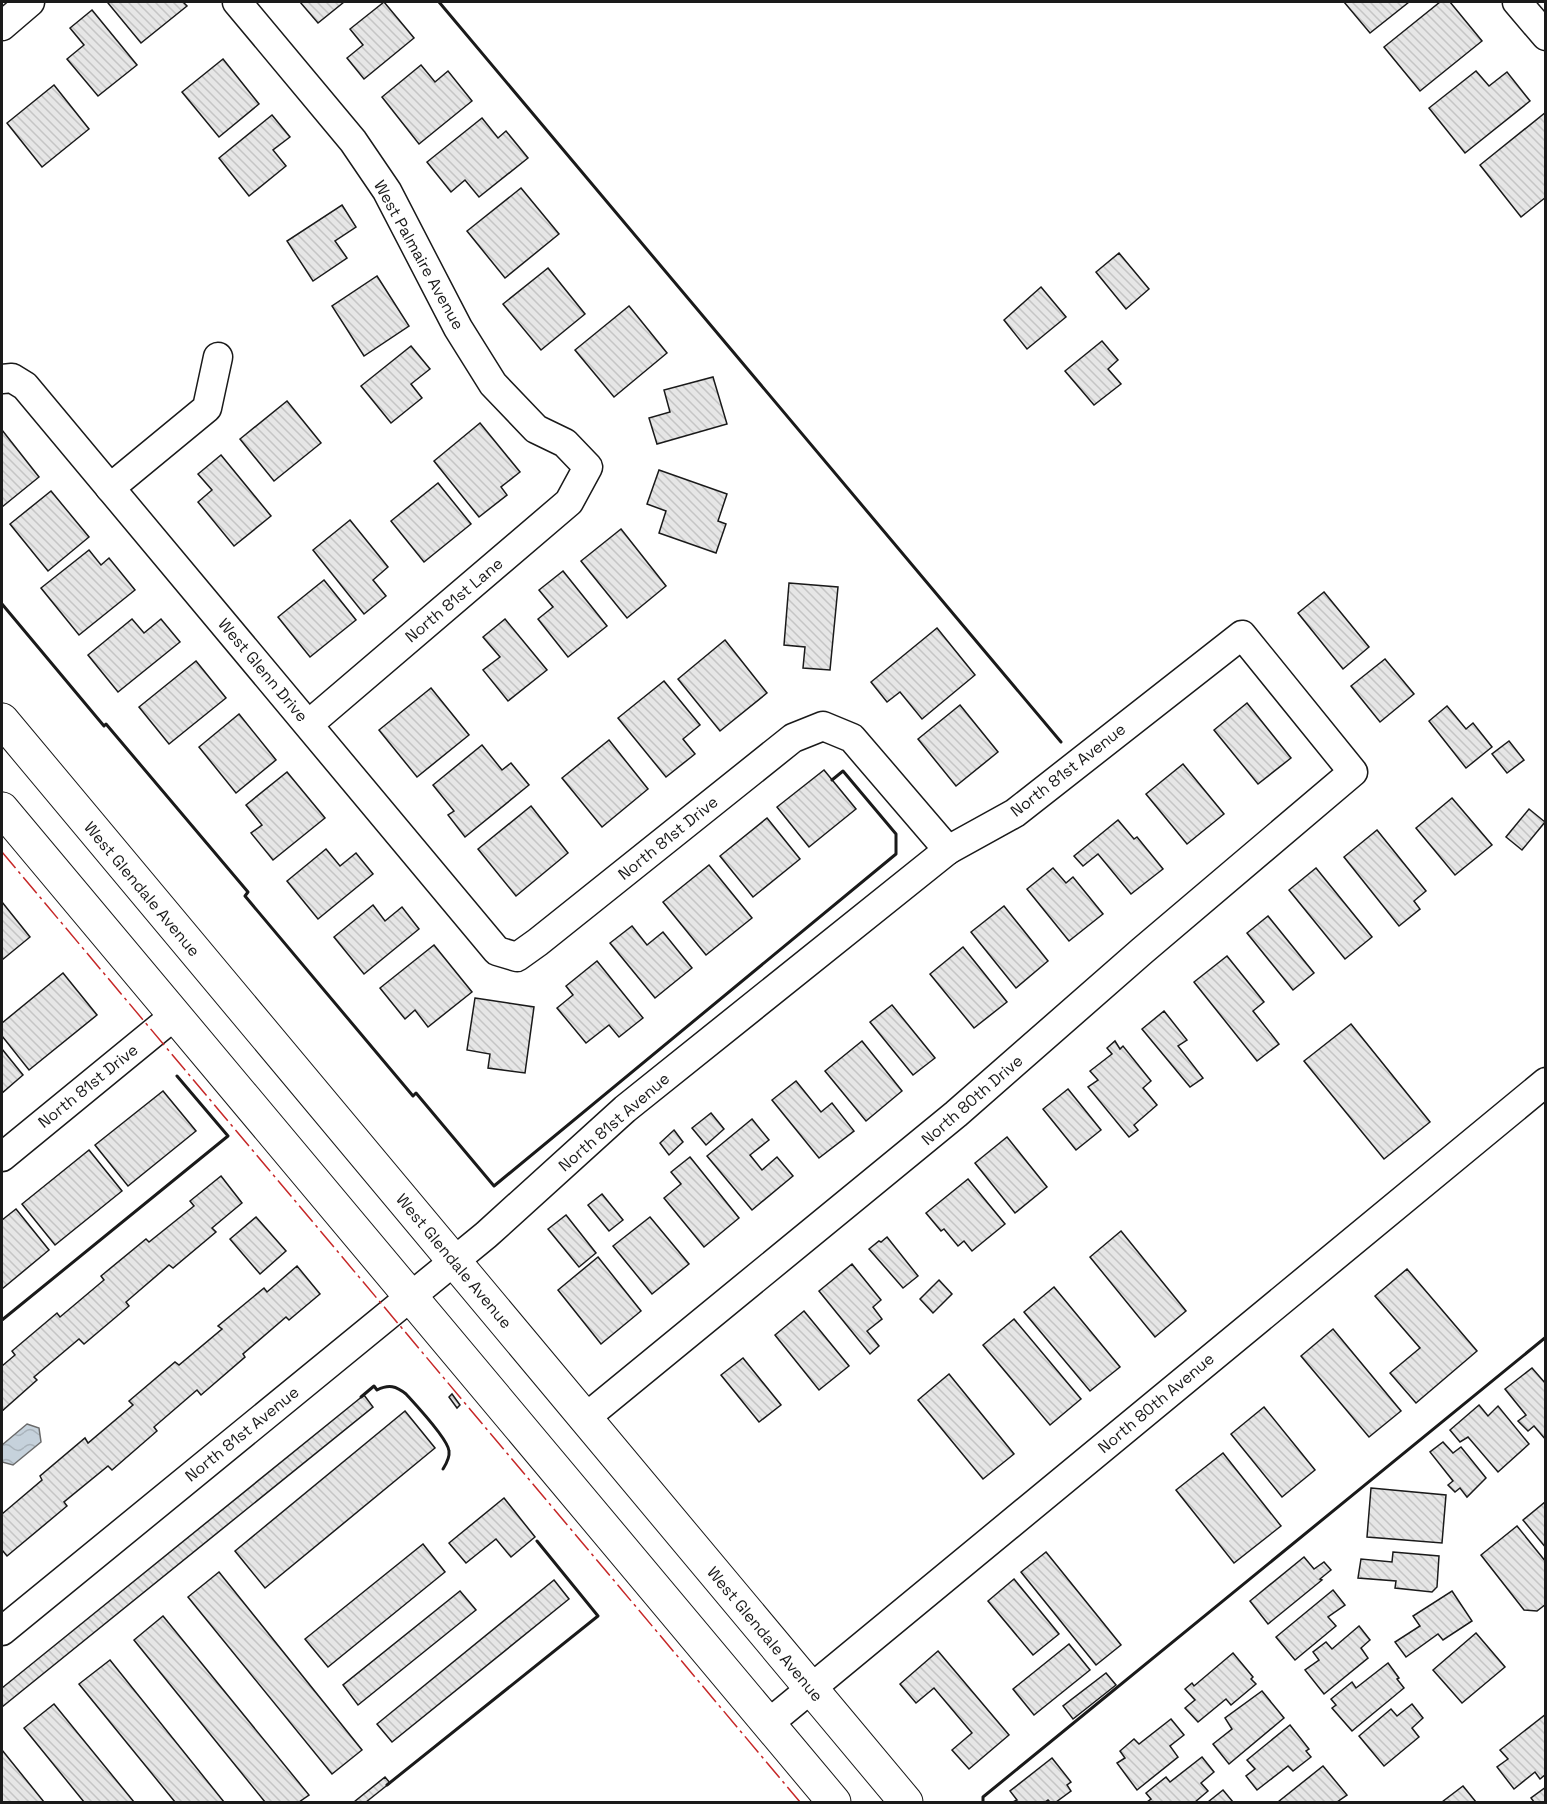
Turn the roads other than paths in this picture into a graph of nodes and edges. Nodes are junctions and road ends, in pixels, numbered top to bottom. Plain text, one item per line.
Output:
1 (30, 2) edge
2 (237, 2) edge
3 (1517, 2) edge
4 (2, 26) edge
5 (1545, 36) edge
6 (218, 357) dead end
7 (7, 379) edge
8 (588, 467) joint
9 (110, 488) junction
10 (1242, 635) joint
11 (2, 720) edge
12 (309, 724) junction
13 (5, 819) edge
14 (948, 850) junction
15 (517, 957) joint
16 (174, 1016) junction
17 (1545, 1082) edge
18 (2, 1157) edge
19 (454, 1261) junction
20 (410, 1296) junction
21 (584, 1419) junction
22 (2, 1630) edge
23 (810, 1688) junction
24 (768, 1724) junction
25 (834, 1803) edge
26 (906, 1803) edge

1 - 4 street
2 - 8 street, West Palmaire Avenue
3 - 5 street
6 - 9 street
7 - 9 street, West Glenn Drive
8 - 12 street, North 81st Lane
9 - 12 street, West Glenn Drive
10 - 14 street, North 81st Avenue
10 - 21 street, North 80th Drive
11 - 19 main road, West Glendale Avenue
12 - 15 street, West Glenn Drive
13 - 16 main road
14 - 15 street, North 81st Drive
14 - 19 street, North 81st Avenue
16 - 18 street, North 81st Drive
16 - 20 main road
17 - 23 street, North 80th Avenue
19 - 20 street, North 81st Avenue
19 - 21 main road, West Glendale Avenue
20 - 22 street, North 81st Avenue
20 - 24 main road
21 - 23 main road, West Glendale Avenue
23 - 24 street, North 80th Avenue
23 - 26 main road, West Glendale Avenue
24 - 25 main road

